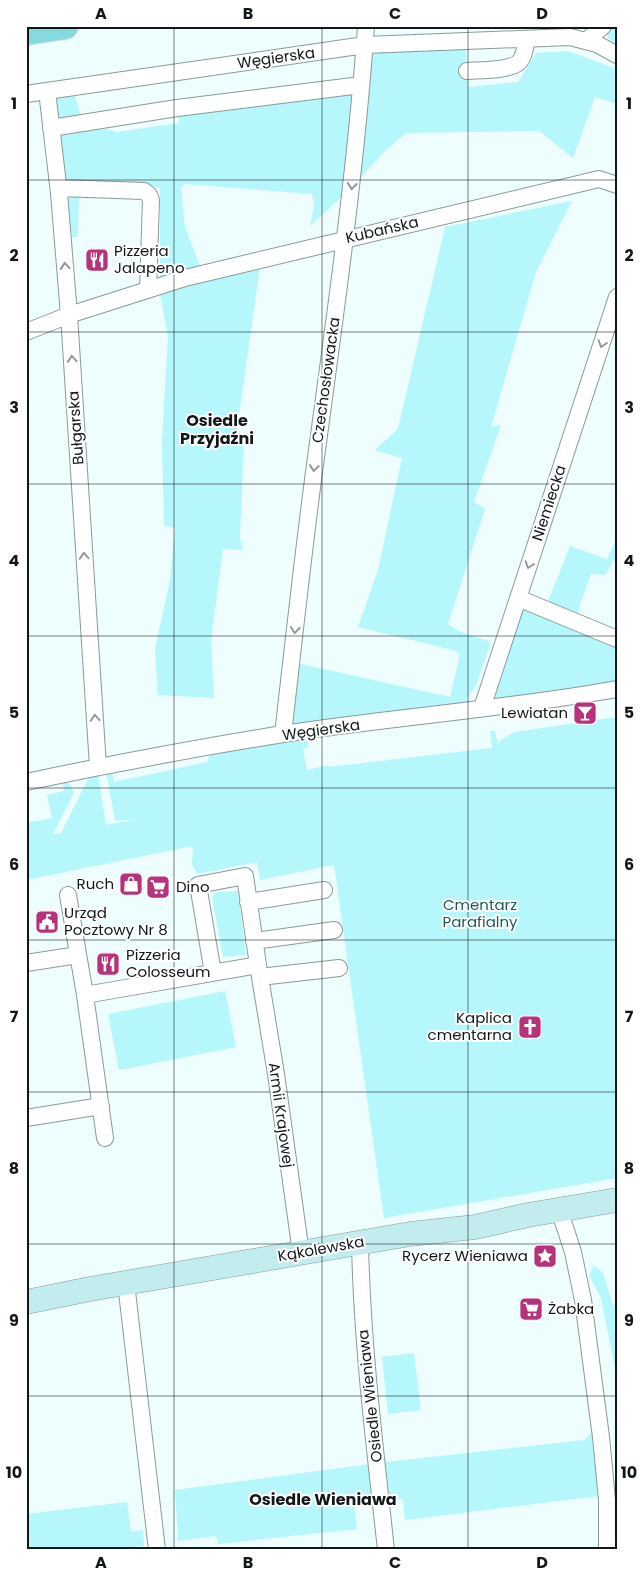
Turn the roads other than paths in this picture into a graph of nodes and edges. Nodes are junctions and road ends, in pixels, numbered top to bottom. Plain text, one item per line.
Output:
1 (65, 26) edge
2 (366, 26) edge
3 (603, 26) edge
4 (26, 32) edge
5 (527, 39) junction
6 (586, 41) junction
7 (365, 45) junction
8 (617, 55) edge
9 (467, 72) dead end
10 (361, 85) junction
11 (47, 91) junction
12 (26, 94) edge
13 (51, 128) junction
14 (617, 185) edge
15 (59, 188) junction
16 (346, 239) junction
17 (148, 290) junction
18 (617, 297) edge
19 (69, 315) junction
20 (26, 332) edge
21 (518, 598) junction
22 (617, 639) edge
23 (617, 689) edge
24 (482, 708) junction
25 (283, 734) junction
26 (98, 767) junction
27 (26, 782) edge
28 (324, 890) dead end
29 (68, 894) dead end
30 (248, 902) junction
31 (334, 930) dead end
32 (254, 941) junction
33 (78, 955) junction
34 (26, 963) edge
35 (339, 968) dead end
36 (259, 971) junction
37 (213, 973) junction
38 (85, 995) junction
39 (100, 1106) junction
40 (26, 1118) edge
41 (105, 1138) dead end
42 (617, 1200) edge
43 (560, 1209) junction
44 (360, 1243) junction
45 (301, 1253) junction
46 (126, 1283) junction
47 (26, 1302) edge
48 (157, 1550) edge
49 (386, 1550) edge
50 (607, 1550) edge

1 - 4 main road
2 - 7 street, Czechosłowacka
3 - 6 street
5 - 6 street, Węgierska
5 - 7 street, Węgierska
5 - 9 street
6 - 8 street, Węgierska
7 - 10 street, Czechosłowacka
7 - 11 street, Węgierska
10 - 13 street
10 -> 16 street, Czechosłowacka
11 - 12 street, Węgierska
11 - 13 street, Bułgarska
13 - 15 street, Bułgarska
14 - 16 street, Kubańska
15 - 17 street
19 -> 15 street, Bułgarska
16 - 17 street, Kubańska
16 -> 25 street, Czechosłowacka
17 - 19 street, Kubańska
18 -> 21 street, Niemiecka
19 - 20 street, Kubańska
26 -> 19 street, Bułgarska
21 - 22 street
21 - 24 street, Niemiecka
23 - 24 street, Węgierska
24 - 25 street, Węgierska
25 - 26 street, Węgierska
26 - 27 street, Węgierska
28 - 30 street
29 - 33 street
30 - 32 street, Armii Krajowej
30 - 37 street, Armii Krajowej
31 - 32 street
32 - 36 street, Armii Krajowej
33 - 34 street
33 - 38 street
35 - 36 street
36 - 37 street
36 - 45 street, Armii Krajowej
37 - 38 street
38 - 39 street
39 - 40 street
39 - 41 street
42 - 43 street, Kąkolewska
43 - 44 street, Kąkolewska
43 - 50 street
44 - 45 street, Kąkolewska
44 - 49 street, Osiedle Wieniawa
45 - 46 street, Kąkolewska
46 - 47 street, Kąkolewska
46 - 48 street

